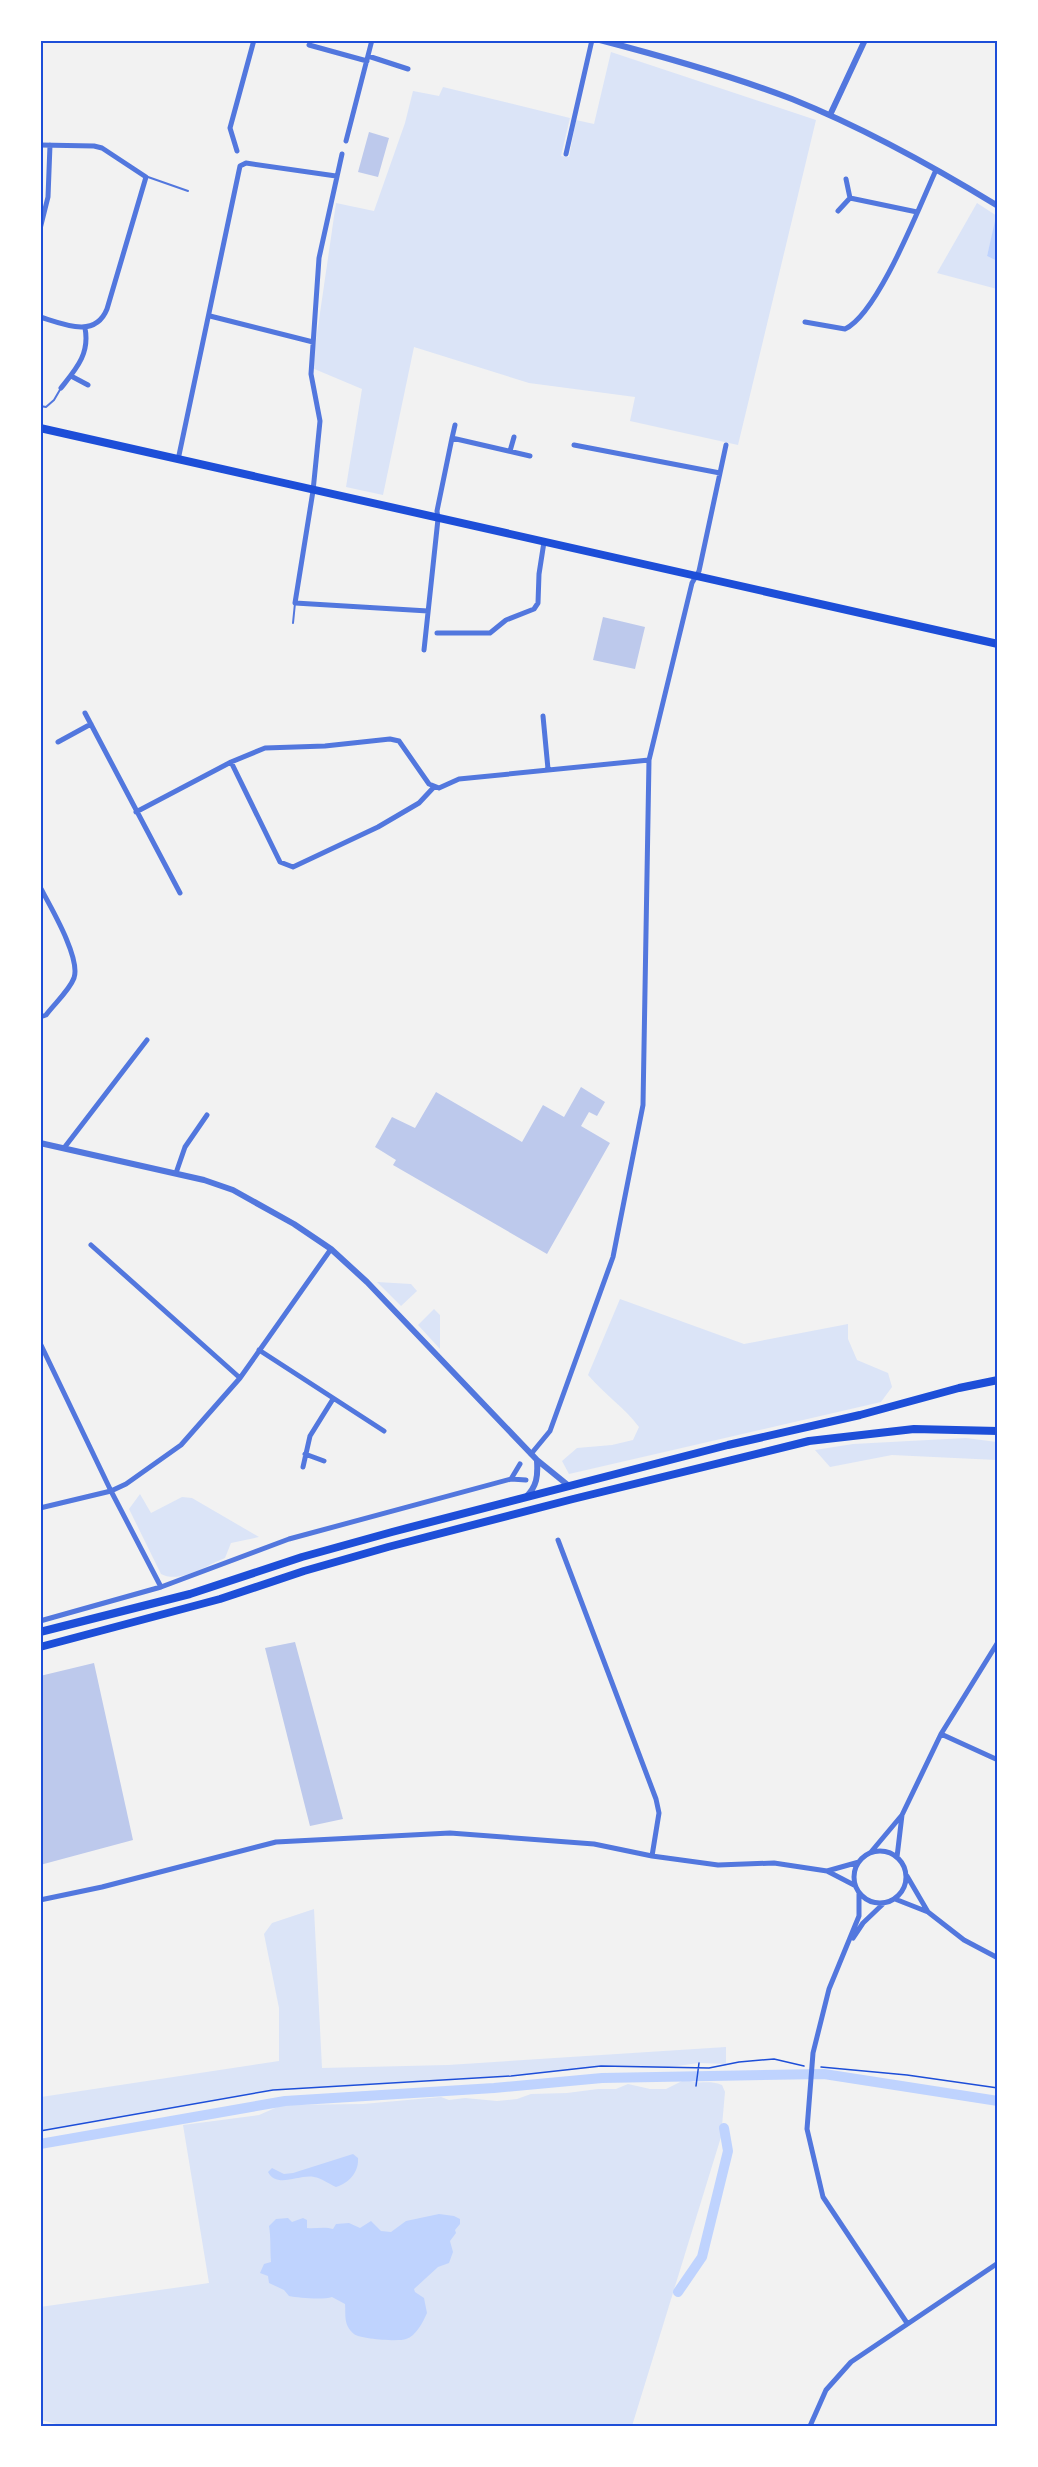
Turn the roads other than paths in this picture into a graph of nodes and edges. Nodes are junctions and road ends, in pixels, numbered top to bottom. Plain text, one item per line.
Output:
1 (254, 40) edge
2 (372, 40) edge
3 (592, 40) edge
4 (600, 40) edge
5 (865, 40) edge
6 (309, 45) dead end
7 (368, 59) junction
8 (408, 69) dead end
9 (830, 115) junction
10 (346, 141) dead end
11 (40, 145) edge
12 (50, 145) junction
13 (237, 151) dead end
14 (342, 154) dead end
15 (566, 154) dead end
16 (936, 170) junction
17 (336, 176) junction
18 (146, 177) junction
19 (846, 178) dead end
20 (188, 191) dead end
21 (850, 198) junction
22 (998, 206) edge
23 (837, 211) dead end
24 (917, 212) junction
25 (40, 229) edge
26 (210, 316) junction
27 (40, 317) edge
28 (805, 322) dead end
29 (85, 328) junction
30 (313, 342) junction
31 (71, 376) junction
32 (88, 385) dead end
33 (61, 388) joint
34 (40, 406) edge
35 (455, 425) dead end
36 (40, 428) edge
37 (514, 436) dead end
38 (452, 438) junction
39 (574, 445) dead end
40 (726, 445) dead end
41 (510, 451) junction
42 (530, 456) dead end
43 (178, 460) junction
44 (720, 473) junction
45 (313, 491) junction
46 (438, 519) junction
47 (544, 543) junction
48 (696, 577) junction
49 (295, 603) junction
50 (428, 611) junction
51 (293, 623) dead end
52 (437, 633) dead end
53 (998, 644) edge
54 (424, 650) dead end
55 (85, 713) dead end
56 (543, 716) dead end
57 (91, 724) junction
58 (58, 742) dead end
59 (649, 760) junction
60 (231, 762) junction
61 (548, 770) junction
62 (434, 787) junction
63 (136, 812) junction
64 (40, 887) edge
65 (180, 893) dead end
66 (40, 1017) edge
67 (147, 1040) dead end
68 (207, 1115) dead end
69 (40, 1143) edge
70 (64, 1148) junction
71 (176, 1173) junction
72 (92, 1245) dead end
73 (332, 1249) junction
74 (40, 1342) edge
75 (259, 1350) junction
76 (240, 1378) junction
77 (998, 1380) edge
78 (333, 1399) junction
79 (384, 1431) dead end
80 (998, 1431) edge
81 (305, 1454) junction
82 (531, 1454) junction
83 (537, 1460) junction
84 (324, 1461) dead end
85 (520, 1464) dead end
86 (303, 1467) dead end
87 (511, 1479) junction
88 (526, 1480) dead end
89 (569, 1486) junction
90 (111, 1491) junction
91 (523, 1499) junction
92 (40, 1508) edge
93 (558, 1540) dead end
94 (161, 1587) junction
95 (40, 1621) edge
96 (40, 1632) edge
97 (998, 1642) edge
98 (40, 1647) edge
99 (941, 1734) junction
100 (998, 1760) edge
101 (902, 1815) junction
102 (871, 1852) junction
103 (652, 1856) junction
104 (897, 1857) junction
105 (859, 1862) junction
106 (827, 1871) junction
107 (906, 1874) junction
108 (854, 1885) junction
109 (859, 1894) junction
110 (40, 1899) edge
111 (895, 1899) junction
112 (884, 1903) junction
113 (928, 1912) junction
114 (848, 1944) junction
115 (998, 1958) edge
116 (998, 2263) edge
117 (907, 2323) junction
118 (810, 2427) edge

1 - 13 street
2 - 7 street
3 - 15 street
4 - 9 street
5 - 9 street
6 - 7 street
7 - 8 street
7 - 10 street
9 - 16 street
11 - 12 street
12 - 18 street
12 - 25 street
14 - 17 street
16 - 22 street
16 - 24 street
17 - 26 street
17 - 30 street
18 - 20 lane
18 - 29 street
19 - 21 street
21 - 23 street
21 - 24 street
24 - 28 street
26 - 30 street
26 - 43 street
27 - 29 street
29 - 31 street
30 - 45 street
31 - 32 street
31 - 33 street
33 - 34 lane
35 - 38 street
36 - 43 main road
37 - 41 street
38 - 41 street
38 - 46 street
39 - 44 street
40 - 44 street
41 - 42 street
43 - 45 main road
44 - 48 street
45 - 46 main road
45 - 49 street
46 - 47 main road
46 - 50 street
47 - 48 main road
47 - 52 street
48 - 53 main road
48 - 59 street
49 - 50 street
49 - 51 lane
50 - 54 street
55 - 57 street
56 - 61 street
57 - 58 street
57 - 63 street
59 - 61 street
59 - 82 street
60 - 62 street
60 - 62 street
60 - 63 street
61 - 62 street
63 - 65 street
64 - 66 street
67 - 70 street
68 - 71 street
69 - 70 street
70 - 71 street
71 - 73 street
72 - 76 street
73 - 75 street
73 - 82 street
74 - 90 street
75 - 76 street
75 - 78 street
76 - 90 street
77 - 89 highway
78 - 79 street
78 - 81 street
80 - 98 highway
81 - 84 street
81 - 86 street
82 - 83 street
83 - 89 street
83 - 91 street
85 - 87 street
87 - 88 street
87 - 94 street
89 - 91 highway
90 - 92 street
90 - 94 street
91 - 96 highway
93 - 103 street
94 - 95 street
97 - 99 street
99 - 100 street
99 - 101 street
101 - 102 street
101 - 104 street
102 - 104 street
102 - 105 street
103 - 106 street
103 - 110 street
104 - 107 street
105 - 106 street
105 - 108 street
106 - 108 street
107 - 111 street
107 - 113 street
108 - 109 street
109 - 112 street
109 - 114 street
111 - 112 street
111 - 113 street
112 - 114 street
113 - 115 street
114 - 117 street
116 - 117 street
117 - 118 street

